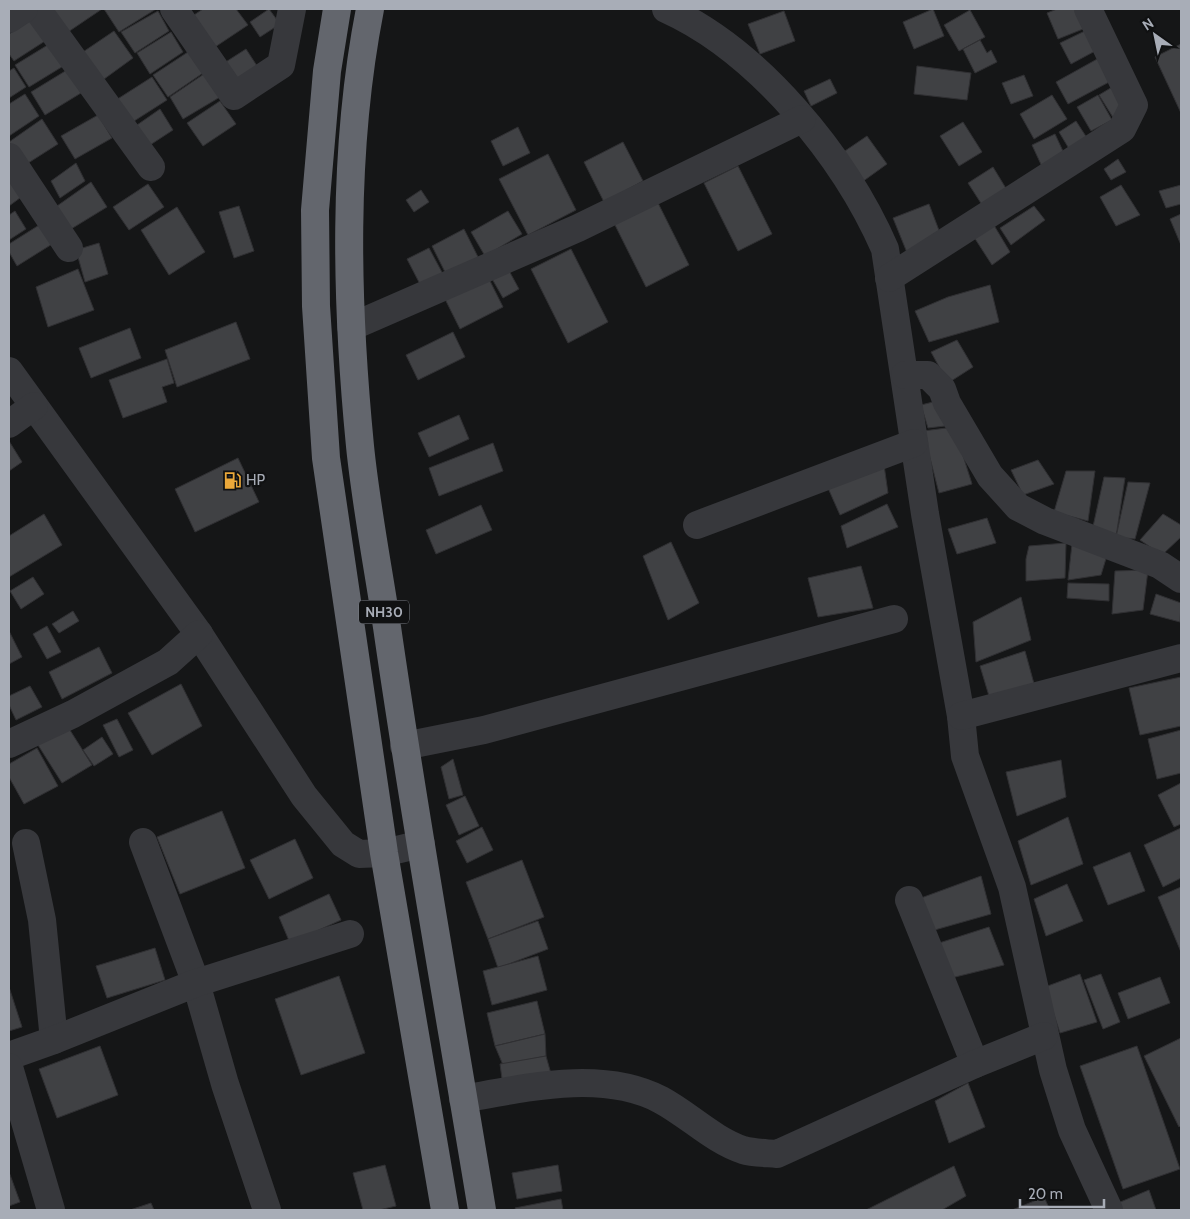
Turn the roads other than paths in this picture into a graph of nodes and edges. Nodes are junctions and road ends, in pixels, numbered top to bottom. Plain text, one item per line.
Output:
1 (24, 9) edge
2 (37, 9) edge
3 (174, 9) edge
4 (292, 9) edge
5 (337, 9) edge
6 (370, 9) edge
7 (666, 9) edge
8 (1088, 9) edge
9 (9, 19) edge
10 (802, 118) junction
11 (9, 157) edge
12 (151, 167) dead end
13 (69, 248) dead end
14 (889, 278) junction
15 (351, 327) junction
16 (9, 371) edge
17 (905, 375) junction
18 (34, 406) junction
19 (9, 424) edge
20 (914, 444) junction
21 (697, 525) dead end
22 (1181, 578) edge
23 (894, 619) dead end
24 (199, 634) junction
25 (1181, 658) edge
26 (961, 716) junction
27 (9, 744) edge
28 (404, 746) junction
29 (143, 842) dead end
30 (26, 843) dead end
31 (421, 844) junction
32 (384, 853) junction
33 (909, 900) dead end
34 (350, 934) dead end
35 (196, 982) junction
36 (1044, 1036) junction
37 (54, 1040) junction
38 (9, 1056) edge
39 (975, 1064) junction
40 (9, 1067) edge
41 (463, 1099) junction
42 (52, 1210) edge
43 (267, 1210) edge
44 (445, 1210) edge
45 (482, 1210) edge
46 (1109, 1210) edge

1 - 9 street
2 - 12 street
3 - 4 street
5 - 32 highway, NH30
6 - 15 highway, NH30
7 - 10 street
8 - 14 street
10 - 14 street
10 - 15 street
11 - 13 street
14 - 17 street
15 - 28 highway, NH30
16 - 18 street
17 - 20 street
17 - 22 street
18 - 19 street
18 - 24 street
20 - 21 street
20 - 26 street
23 - 28 street
24 - 27 street
24 - 32 street
25 - 26 street
26 - 36 street
28 - 31 highway, NH30
29 - 35 street
30 - 37 street
31 - 32 street
31 - 41 highway, NH30
32 - 44 highway, NH30
33 - 39 street
34 - 35 street
35 - 37 street
35 - 43 street
36 - 39 street
36 - 46 street
37 - 38 street
39 - 41 street
40 - 42 street
41 - 45 highway, NH30

